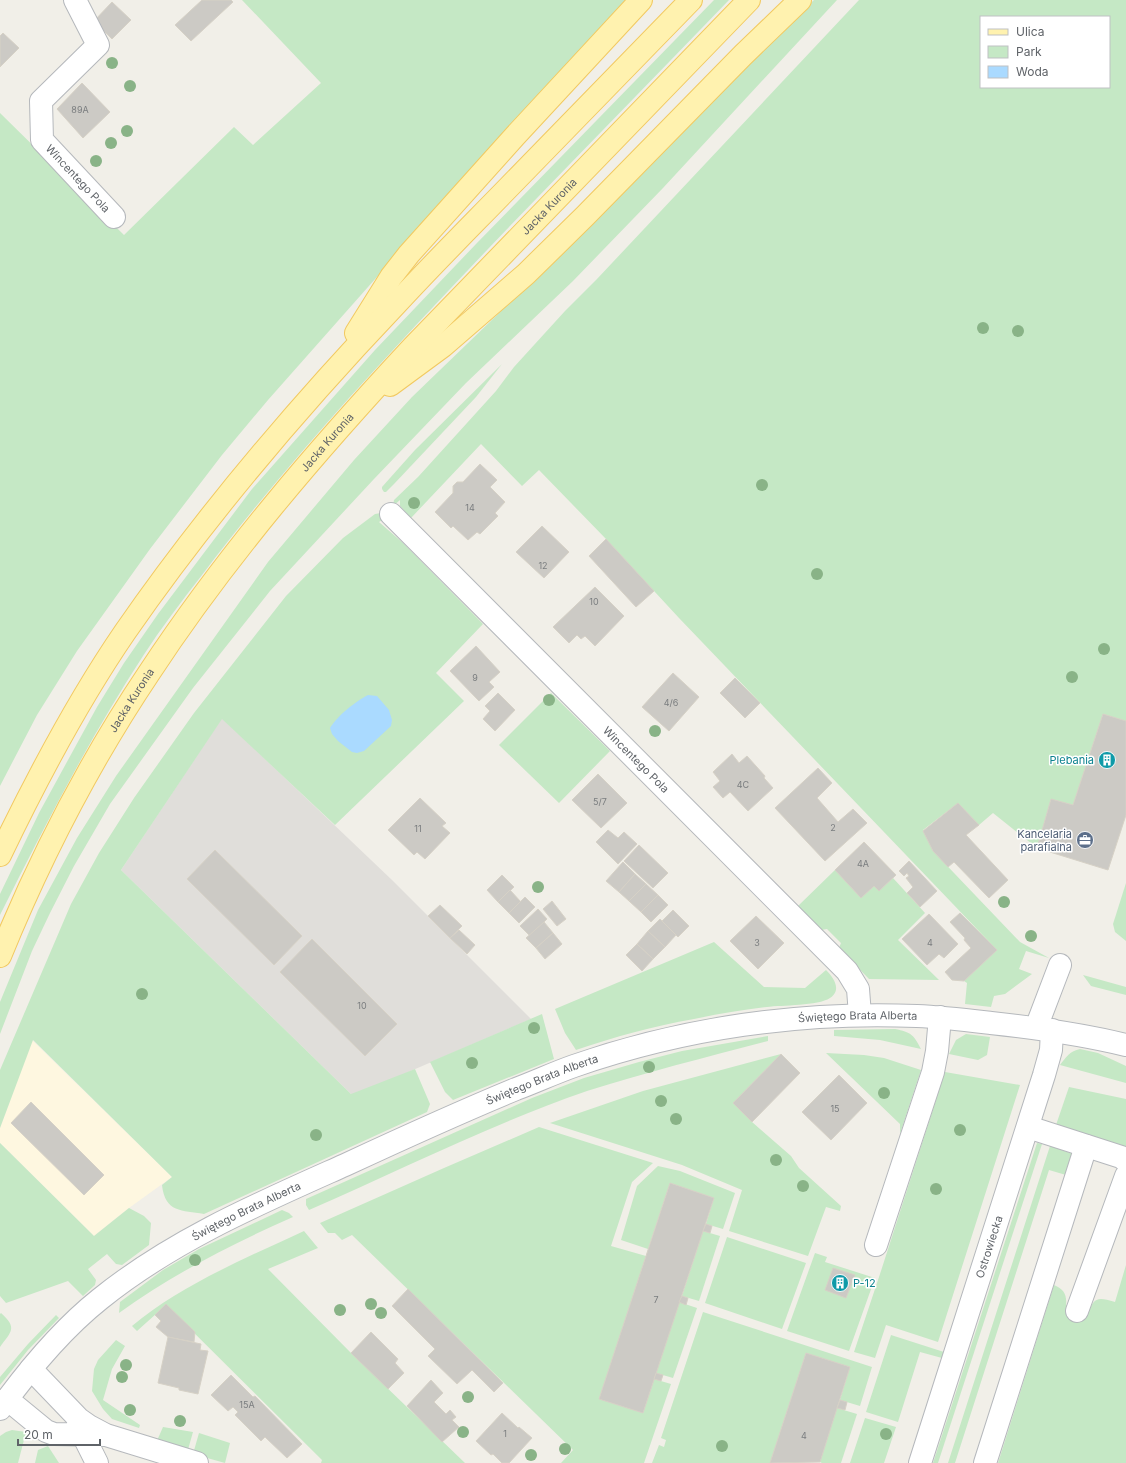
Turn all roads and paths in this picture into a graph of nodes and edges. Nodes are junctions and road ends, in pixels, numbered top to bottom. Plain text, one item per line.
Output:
1 (75, 0) edge
2 (641, 0) edge
3 (691, 0) edge
4 (750, 0) edge
5 (800, 0) edge
6 (114, 217) dead end
7 (333, 372) junction
8 (362, 404) junction
9 (391, 514) dead end
10 (0, 855) edge
11 (0, 956) edge
12 (1060, 965) dead end
13 (860, 1015) junction
14 (940, 1017) junction
15 (1044, 1029) junction
16 (1126, 1045) edge
17 (1028, 1127) junction
18 (1086, 1146) junction
19 (1126, 1161) edge
20 (1126, 1176) edge
21 (876, 1245) dead end
22 (1077, 1311) dead end
23 (31, 1369) junction
24 (4, 1404) edge
25 (70, 1409) junction
26 (79, 1435) junction
27 (106, 1435) junction
28 (80, 1463) edge
29 (97, 1463) edge
30 (197, 1463) edge
31 (920, 1463) edge
32 (985, 1463) edge

1 - 6 street, Wincentego Pola
2 - 7 main road
3 - 7 main road
4 - 8 main road, Jacka Kuronia
5 - 8 main road
7 - 10 main road
8 - 11 main road, Jacka Kuronia
9 - 13 street, Wincentego Pola
12 - 15 street, Ostrowiecka
13 - 14 street, Świętego Brata Alberta
13 - 23 street, Świętego Brata Alberta
14 - 15 street, Świętego Brata Alberta
14 - 21 street
15 - 16 street, Świętego Brata Alberta
15 - 17 street, Ostrowiecka
17 - 18 street
17 - 31 street, Ostrowiecka
18 - 19 street
18 - 32 street
20 - 22 street
23 - 24 street, Świętego Brata Alberta
23 - 25 street
24 - 26 street
25 - 26 street
25 - 27 street
26 - 27 street
26 - 28 street
26 - 29 street
27 - 30 street

